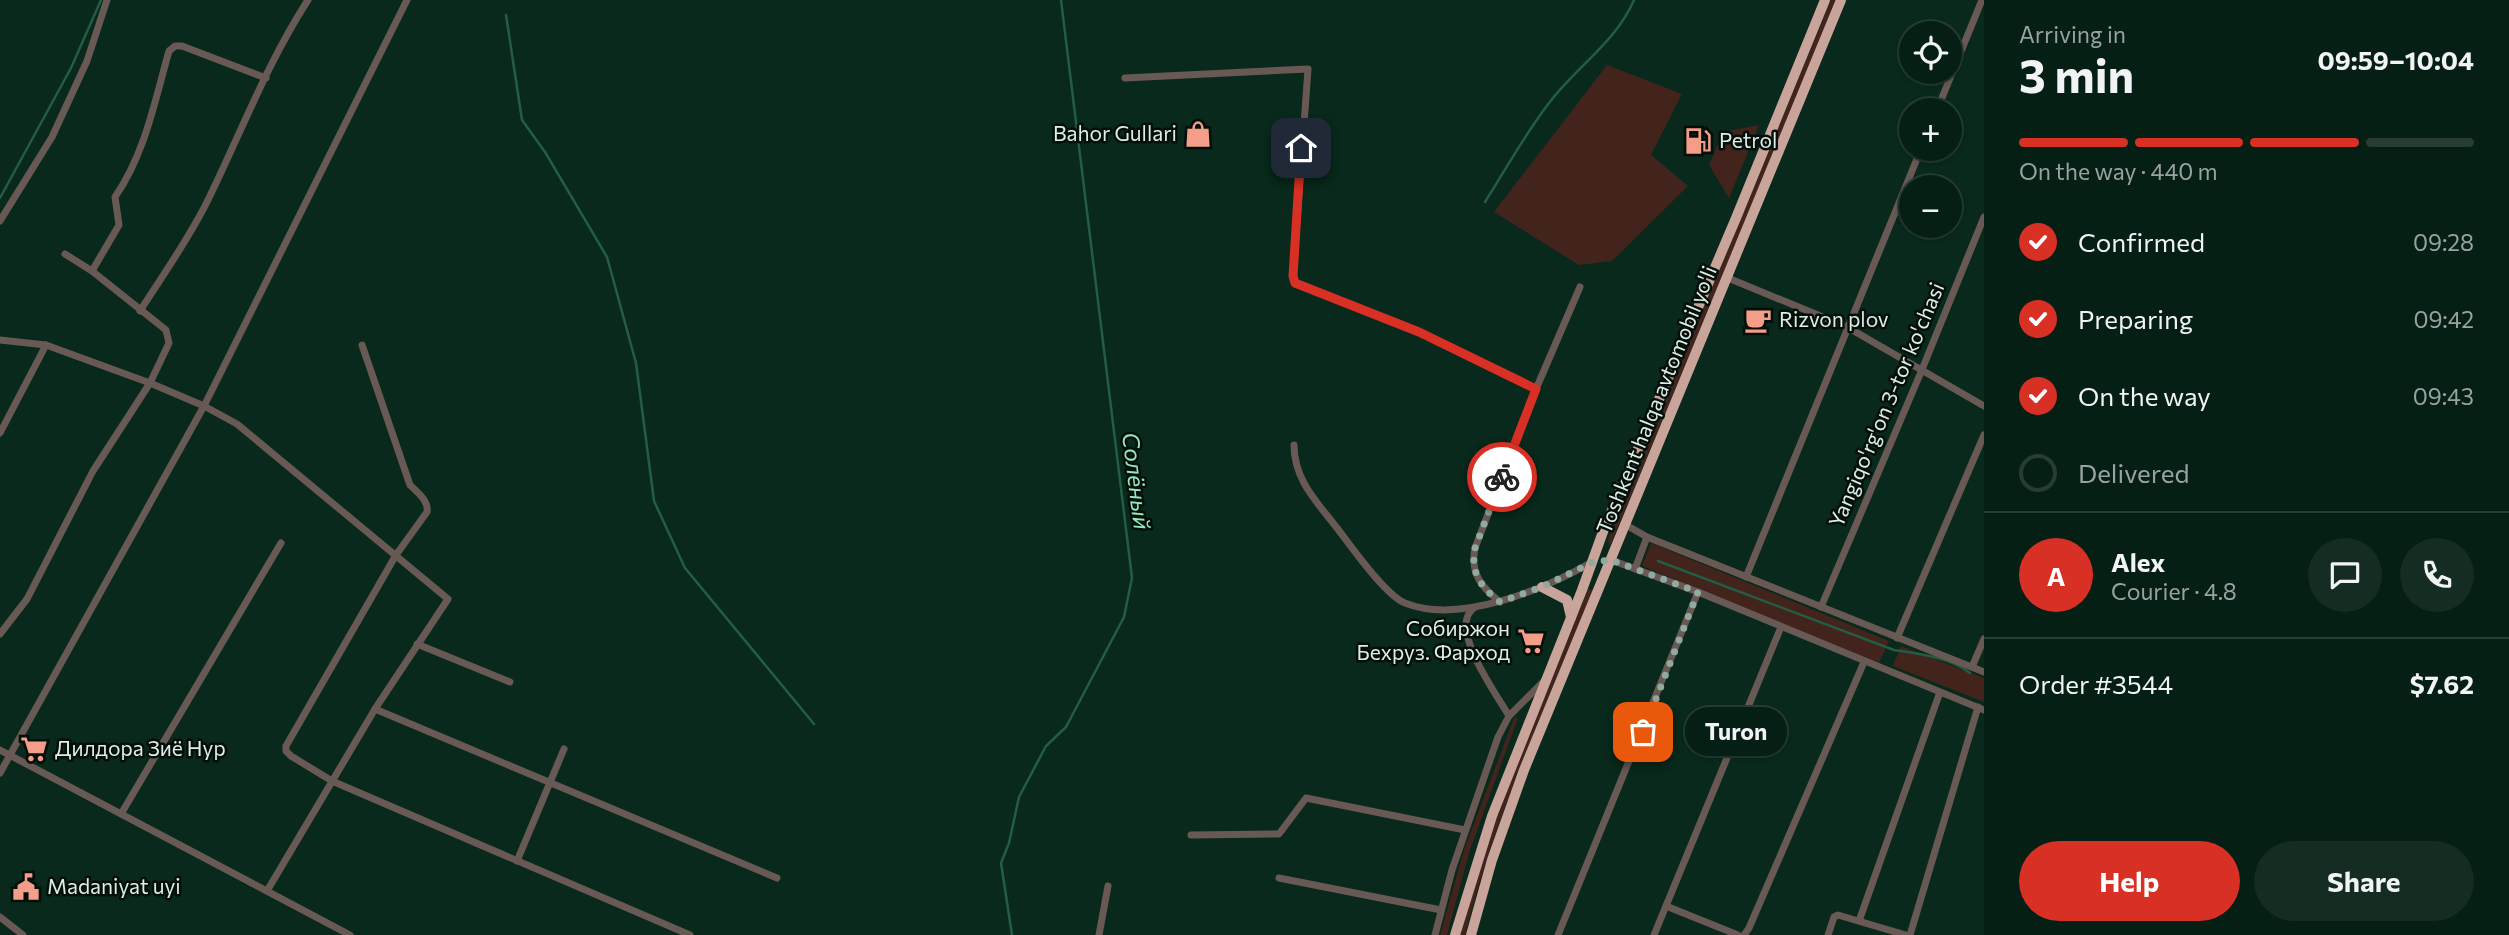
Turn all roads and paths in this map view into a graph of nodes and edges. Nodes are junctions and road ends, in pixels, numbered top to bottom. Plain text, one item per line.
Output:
1 (107, 0) edge
2 (307, 0) edge
3 (397, 0) edge
4 (1825, 0) edge
5 (1841, 0) edge
6 (1982, 0) edge
7 (406, 2) edge
8 (266, 78) junction
9 (1125, 78) dead end
10 (1942, 98) edge
11 (1916, 161) edge
12 (1984, 217) edge
13 (0, 221) edge
14 (65, 254) dead end
15 (92, 271) junction
16 (1728, 278) junction
17 (1580, 287) dead end
18 (140, 311) junction
19 (1847, 327) junction
20 (0, 340) edge
21 (46, 345) junction
22 (362, 345) dead end
23 (1921, 372) junction
24 (150, 383) junction
25 (1536, 389) junction
26 (204, 406) junction
27 (1984, 406) edge
28 (0, 433) edge
29 (1984, 435) edge
30 (1294, 445) dead end
31 (1626, 525) junction
32 (1647, 537) junction
33 (281, 543) dead end
34 (397, 555) junction
35 (1611, 560) junction
36 (1593, 562) junction
37 (1635, 569) junction
38 (1746, 577) junction
39 (1542, 587) junction
40 (1698, 592) junction
41 (1500, 602) junction
42 (1475, 607) junction
43 (1821, 607) junction
44 (1571, 617) junction
45 (1781, 626) junction
46 (0, 634) edge
47 (1897, 638) junction
48 (1984, 639) edge
49 (417, 644) junction
50 (1864, 662) junction
51 (1972, 667) junction
52 (1984, 672) edge
53 (1546, 680) junction
54 (510, 682) dead end
55 (1940, 692) junction
56 (375, 709) junction
57 (1981, 709) edge
58 (1508, 716) junction
59 (564, 749) dead end
60 (0, 750) edge
61 (10, 755) junction
62 (0, 773) edge
63 (332, 781) junction
64 (551, 783) junction
65 (121, 814) junction
66 (1465, 830) junction
67 (1191, 835) dead end
68 (517, 861) junction
69 (777, 878) dead end
70 (1279, 878) dead end
71 (1108, 886) dead end
72 (267, 891) junction
73 (1666, 906) junction
74 (1441, 910) junction
75 (0, 917) edge
76 (1859, 921) junction
77 (23, 935) edge
78 (350, 935) edge
79 (690, 935) edge
80 (1099, 935) edge
81 (1435, 935) edge
82 (1455, 935) edge
83 (1471, 935) edge
84 (1559, 935) edge
85 (1654, 935) edge
86 (1738, 935) edge
87 (1744, 935) edge
88 (1828, 935) edge
89 (1908, 935) edge

1 - 13 street
2 - 8 street
3 - 7 street
4 - 36 highway, Toshkent halqa avtomobil yo'li
5 - 16 highway, Toshkent halqa avtomobil yo'li
6 - 10 street
7 - 26 street
8 - 15 street
8 - 18 street
9 - 25 street
11 - 19 street
12 - 23 street, Yangiqo'rg'on 3-tor ko'chasi
14 - 15 street
15 - 18 street
16 - 19 street
16 - 31 highway, Toshkent halqa avtomobil yo'li
17 - 25 street
18 - 24 street
19 - 23 street
19 - 38 street
20 - 21 street
21 - 24 street
21 - 28 street
22 - 34 street
23 - 27 street
23 - 43 street, Yangiqo'rg'on 3-tor ko'chasi
24 - 26 street
24 - 46 street
25 - 41 street
26 - 34 street
26 - 61 street
29 - 47 street
30 - 42 street
31 - 32 street
31 - 35 highway, Toshkent halqa avtomobil yo'li
32 - 37 street
32 - 38 street
33 - 65 street
34 - 49 street
34 - 63 street
35 - 36 highway
35 - 37 street
35 - 83 highway, Toshkent halqa avtomobil yo'li
36 - 39 street
36 - 44 highway, Toshkent halqa avtomobil yo'li
37 - 40 street
38 - 43 street
39 - 41 street
39 - 44 highway
40 - 45 street
40 - 84 street
41 - 42 street
42 - 58 street
43 - 47 street
44 - 53 highway, Toshkent halqa avtomobil yo'li
45 - 50 street
45 - 73 street
47 - 51 street
48 - 51 street
49 - 54 street
49 - 56 street
50 - 55 street
50 - 87 street
51 - 52 street
53 - 58 street
53 - 82 highway, Toshkent halqa avtomobil yo'li
55 - 57 street
55 - 76 street
56 - 63 street
56 - 64 street
57 - 89 street
58 - 66 street
59 - 64 street
60 - 61 street
61 - 62 street
61 - 65 street
63 - 68 street
63 - 72 street
64 - 68 street
64 - 69 street
65 - 72 street
66 - 67 street
66 - 74 street
68 - 79 street
70 - 74 street
71 - 80 street
72 - 78 street
73 - 85 street
73 - 86 street
74 - 81 street
75 - 77 street
76 - 88 street
76 - 89 street

